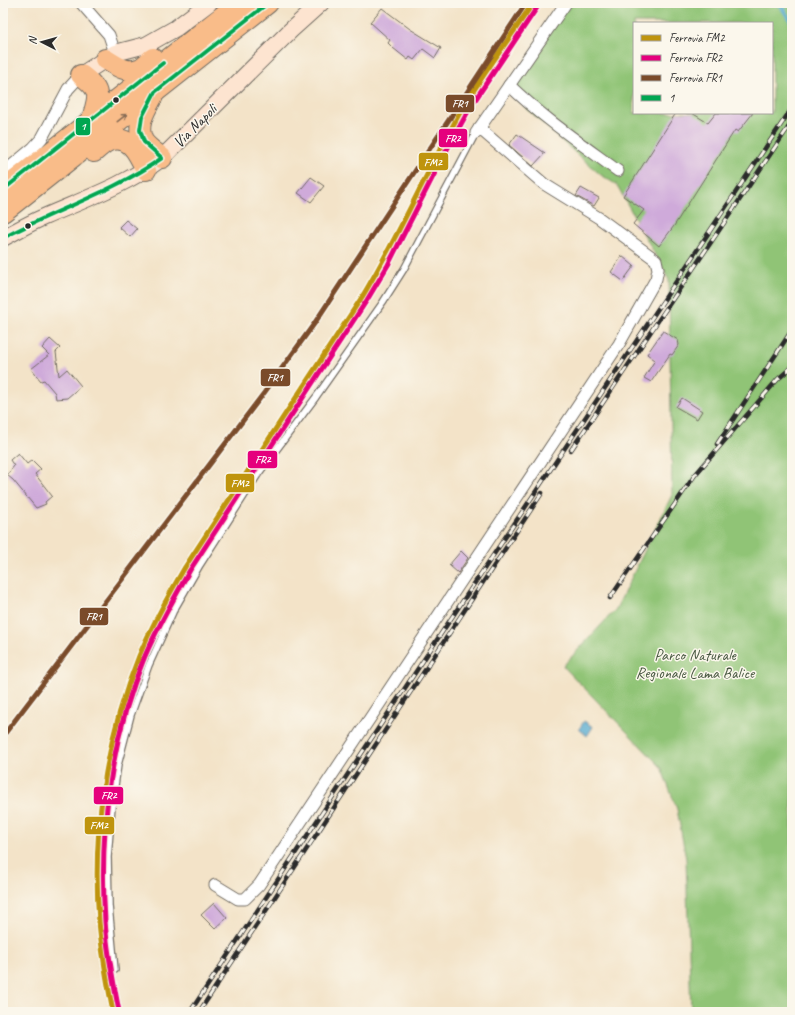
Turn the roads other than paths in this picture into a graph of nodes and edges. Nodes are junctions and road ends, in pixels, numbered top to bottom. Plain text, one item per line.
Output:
1 (81, 3) edge
2 (209, 3) edge
3 (239, 3) edge
4 (268, 3) edge
5 (321, 3) edge
6 (566, 3) edge
7 (196, 36) junction
8 (110, 56) junction
9 (81, 75) junction
10 (509, 85) junction
11 (155, 92) junction
12 (92, 119) junction
13 (477, 130) junction
14 (154, 164) junction
15 (618, 171) dead end
16 (3, 173) edge
17 (45, 178) junction
18 (3, 190) edge
19 (3, 212) edge
20 (3, 238) edge
21 (215, 885) dead end
22 (115, 970) dead end

1 - 8 street
2 - 8 street
3 - 7 highway
4 - 11 highway
5 - 14 street, Via Napoli
6 - 10 street
7 - 8 highway
7 - 12 highway
8 - 9 street
9 - 12 highway
9 - 16 street
10 - 13 street
10 - 15 street
11 - 14 highway
17 -> 11 highway
12 - 18 highway
13 - 21 street
13 - 22 lane
14 - 17 highway
14 - 20 street, Via Napoli
17 - 19 highway

